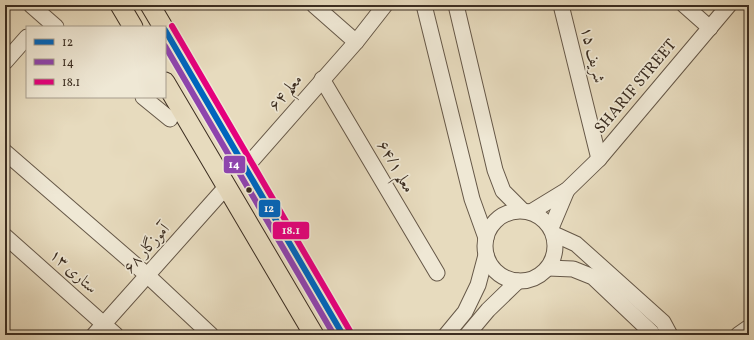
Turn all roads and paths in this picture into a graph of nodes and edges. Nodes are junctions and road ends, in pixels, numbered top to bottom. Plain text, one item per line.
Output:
1 (31, 5) edge
2 (120, 5) edge
3 (150, 5) edge
4 (314, 5) edge
5 (385, 5) edge
6 (424, 5) edge
7 (456, 5) edge
8 (561, 5) edge
9 (684, 5) edge
10 (729, 5) edge
11 (40, 22) edge
12 (53, 26) edge
13 (132, 26) edge
14 (162, 26) edge
15 (710, 28) junction
16 (166, 32) edge
17 (26, 38) edge
18 (356, 42) junction
19 (5, 62) edge
20 (322, 79) junction
21 (166, 84) edge
22 (144, 98) edge
23 (170, 119) dead end
24 (5, 152) edge
25 (599, 159) junction
26 (245, 168) junction
27 (226, 187) junction
28 (567, 190) junction
29 (526, 211) junction
30 (552, 231) junction
31 (5, 236) edge
32 (486, 238) junction
33 (486, 256) junction
34 (548, 268) junction
35 (437, 273) dead end
36 (147, 276) junction
37 (518, 281) junction
38 (104, 324) junction
39 (94, 335) edge
40 (116, 335) edge
41 (211, 335) edge
42 (314, 335) edge
43 (343, 335) edge
44 (446, 335) edge
45 (467, 335) edge
46 (653, 335) edge
47 (670, 335) edge

1 - 11 street
2 - 13 main road
3 - 14 main road
4 - 18 street
5 - 18 street, معلم ۶۴
6 - 32 street
7 - 29 street
8 - 25 street, شریف ۱۵
9 - 15 street
10 - 15 street, SHARIF STREET
11 - 12 street
15 - 25 street, SHARIF STREET
16 - 26 main road
17 - 19 street
18 - 20 street, معلم ۶۴
20 - 26 street, معلم ۶۴
20 - 35 street, معلم ۶۴/۱
21 - 27 main road
22 - 23 street
24 - 36 street
25 - 28 street, SHARIF STREET
26 - 43 main road
27 - 36 street, آموزگار ۶۸
27 - 42 main road
28 - 29 street, SHARIF STREET
28 - 30 street, SHARIF STREET
29 - 30 street
29 - 32 street
30 - 34 street
30 - 47 street
31 - 38 street, ستاری ۱۳
32 - 33 street
33 - 37 street
33 - 44 street
34 - 37 street
34 - 46 street
36 - 38 street, آموزگار ۶۸
36 - 41 street
37 - 45 street
38 - 39 street, آموزگار ۶۸
38 - 40 street, ستاری ۱۳

